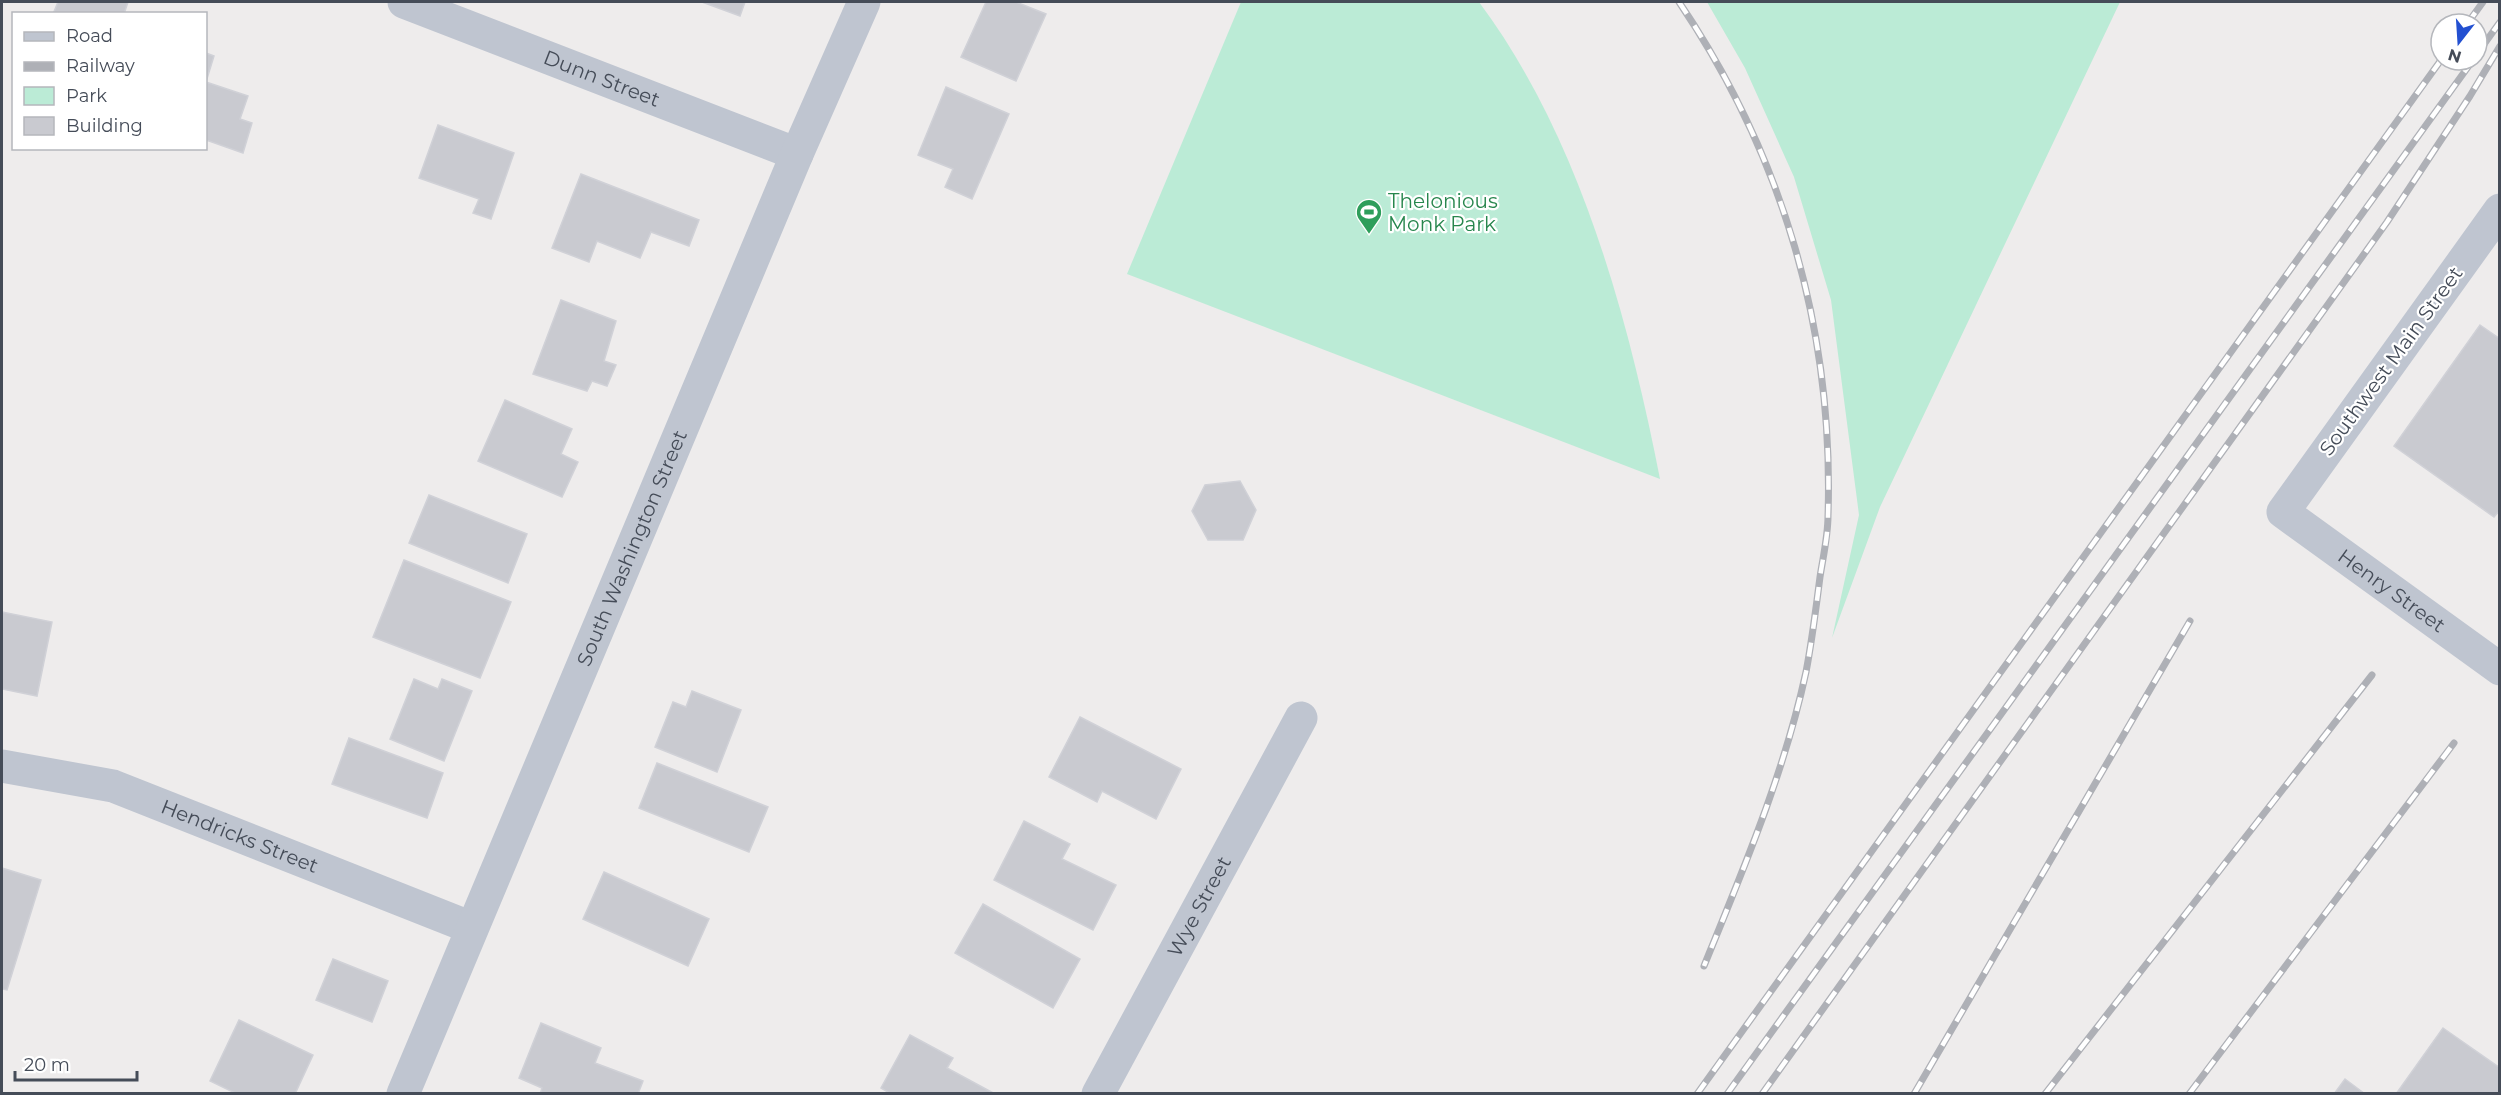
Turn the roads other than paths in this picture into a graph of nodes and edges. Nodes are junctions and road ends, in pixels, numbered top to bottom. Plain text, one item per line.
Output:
1 (404, 2) edge
2 (864, 2) edge
3 (797, 154) junction
4 (2499, 210) edge
5 (2283, 512) joint
6 (2499, 669) edge
7 (1300, 718) dead end
8 (2, 766) edge
9 (472, 928) junction
10 (403, 1094) edge
11 (1098, 1094) edge

1 - 3 street, Dunn Street
2 - 3 street, South Washington Street
3 - 9 street, South Washington Street
4 - 5 street, Southwest Main Street
5 - 6 street, Henry Street
7 - 11 street, Wye Street
8 - 9 street, Hendricks Street
9 - 10 street, South Washington Street

